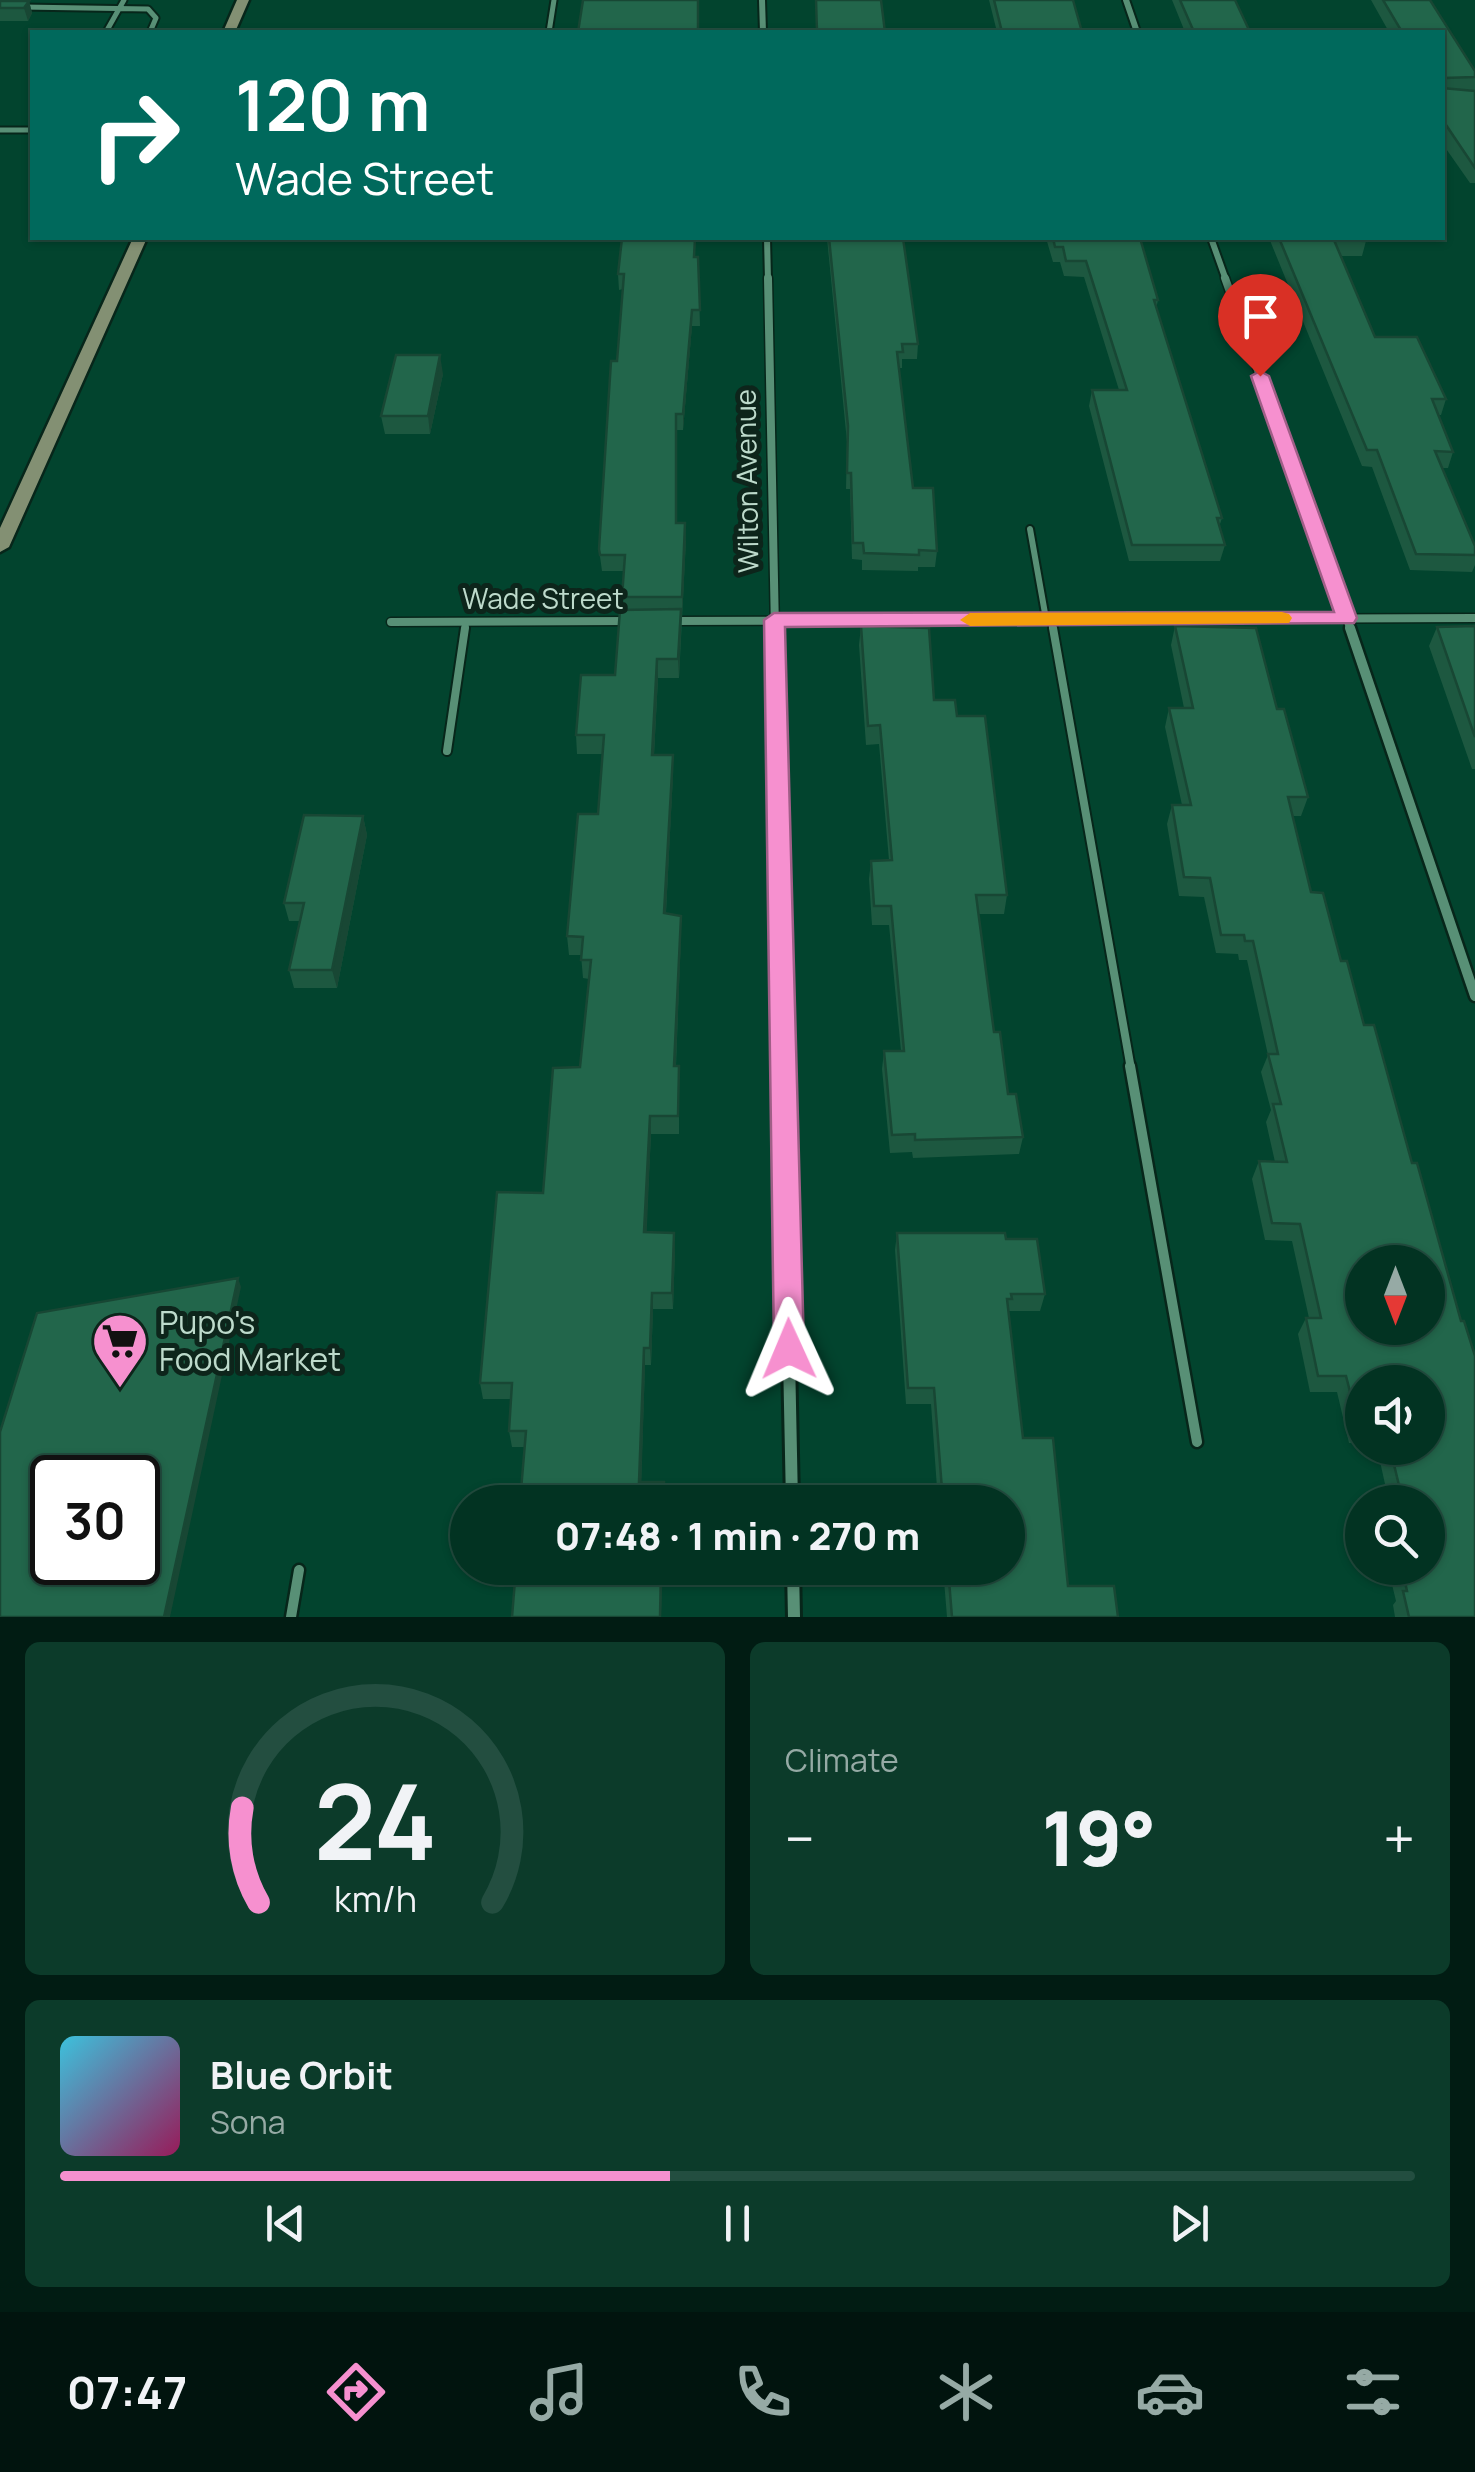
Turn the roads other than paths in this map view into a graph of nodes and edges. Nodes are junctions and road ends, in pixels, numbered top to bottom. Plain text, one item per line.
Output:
1 (124, 0) edge
2 (243, 0) edge
3 (554, 0) edge
4 (762, 0) edge
5 (1126, 0) edge
6 (17, 7) edge
7 (120, 7) junction
8 (107, 30) edge
9 (151, 30) edge
10 (230, 30) edge
11 (550, 30) edge
12 (762, 30) edge
13 (1137, 30) edge
14 (0, 130) edge
15 (30, 130) edge
16 (139, 240) edge
17 (767, 240) edge
18 (1212, 240) edge
19 (1030, 529) dead end
20 (0, 548) edge
21 (1346, 618) junction
22 (1475, 618) edge
23 (1049, 619) junction
24 (774, 620) junction
25 (640, 621) edge
26 (659, 621) edge
27 (391, 622) dead end
28 (466, 622) junction
29 (447, 751) dead end
30 (1475, 996) edge
31 (1197, 1442) dead end
32 (792, 1485) edge
33 (299, 1570) dead end
34 (793, 1585) edge
35 (291, 1617) edge
36 (794, 1617) edge

1 - 7 lane
2 - 10 main road
3 - 11 lane
4 - 12 street
5 - 13 street
6 - 7 lane
7 - 8 lane
7 - 9 lane
14 - 15 lane
16 - 20 main road
17 - 24 street, Wilton Avenue
18 - 21 street
19 - 23 lane
21 - 22 street, Wade Street
21 - 23 street, Wade Street
21 - 30 street
23 - 24 street, Wade Street
23 - 31 lane
24 - 26 street, Wade Street
24 - 32 street, Wilton Avenue
25 - 28 street, Wade Street
27 - 28 street, Wade Street
28 - 29 lane
33 - 35 lane
34 - 36 street

